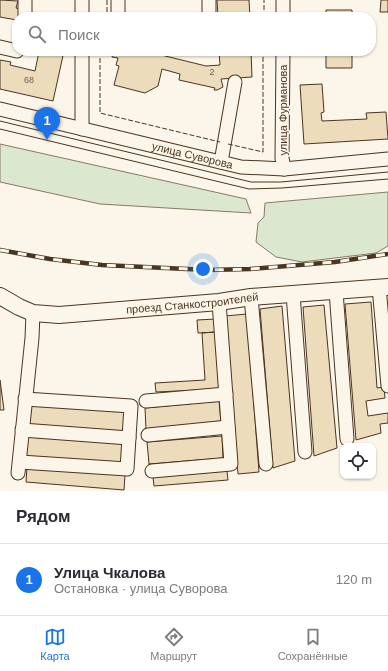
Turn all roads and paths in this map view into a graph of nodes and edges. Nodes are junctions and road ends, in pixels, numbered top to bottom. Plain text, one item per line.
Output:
1 (25, 0) edge
2 (82, 0) edge
3 (118, 0) edge
4 (209, 0) edge
5 (283, 0) edge
6 (25, 12) edge
7 (82, 12) edge
8 (118, 12) edge
9 (209, 12) edge
10 (283, 12) edge
11 (0, 47) edge
12 (12, 50) edge
13 (82, 56) edge
14 (283, 56) edge
15 (234, 82) dead end
16 (0, 110) edge
17 (82, 129) junction
18 (388, 158) edge
19 (221, 162) junction
20 (284, 169) junction
21 (383, 287) edge
22 (336, 291) junction
23 (292, 294) junction
24 (0, 296) edge
25 (251, 297) junction
26 (219, 302) junction
27 (33, 312) junction
28 (388, 386) edge
29 (226, 394) junction
30 (25, 399) junction
31 (146, 401) dead end
32 (228, 427) junction
33 (22, 430) junction
34 (148, 435) dead end
35 (129, 438) junction
36 (346, 439) dead end
37 (305, 452) dead end
38 (266, 464) dead end
39 (152, 471) dead end

1 - 6 street
2 - 7 street
3 - 8 street
4 - 9 street
5 - 10 street
11 - 12 street
13 - 17 street
14 - 20 street, улица Фурманова
15 - 19 street
16 - 17 street, улица Суворова
17 - 19 street, улица Суворова
18 - 20 street, улица Суворова
19 - 20 street, улица Суворова
21 - 22 main road, проезд Станкостроителей
21 - 28 street
22 - 23 main road, проезд Станкостроителей
22 - 36 street
23 - 25 main road, проезд Станкостроителей
23 - 37 street
24 - 27 main road, проезд Станкостроителей
25 - 26 main road, проезд Станкостроителей
25 - 38 street
26 - 27 main road, проезд Станкостроителей
26 - 29 street
27 - 30 street
29 - 31 street
29 - 32 street
30 - 33 street
30 - 35 street
32 - 34 street
32 - 39 street
33 - 35 street
33 - 35 street

